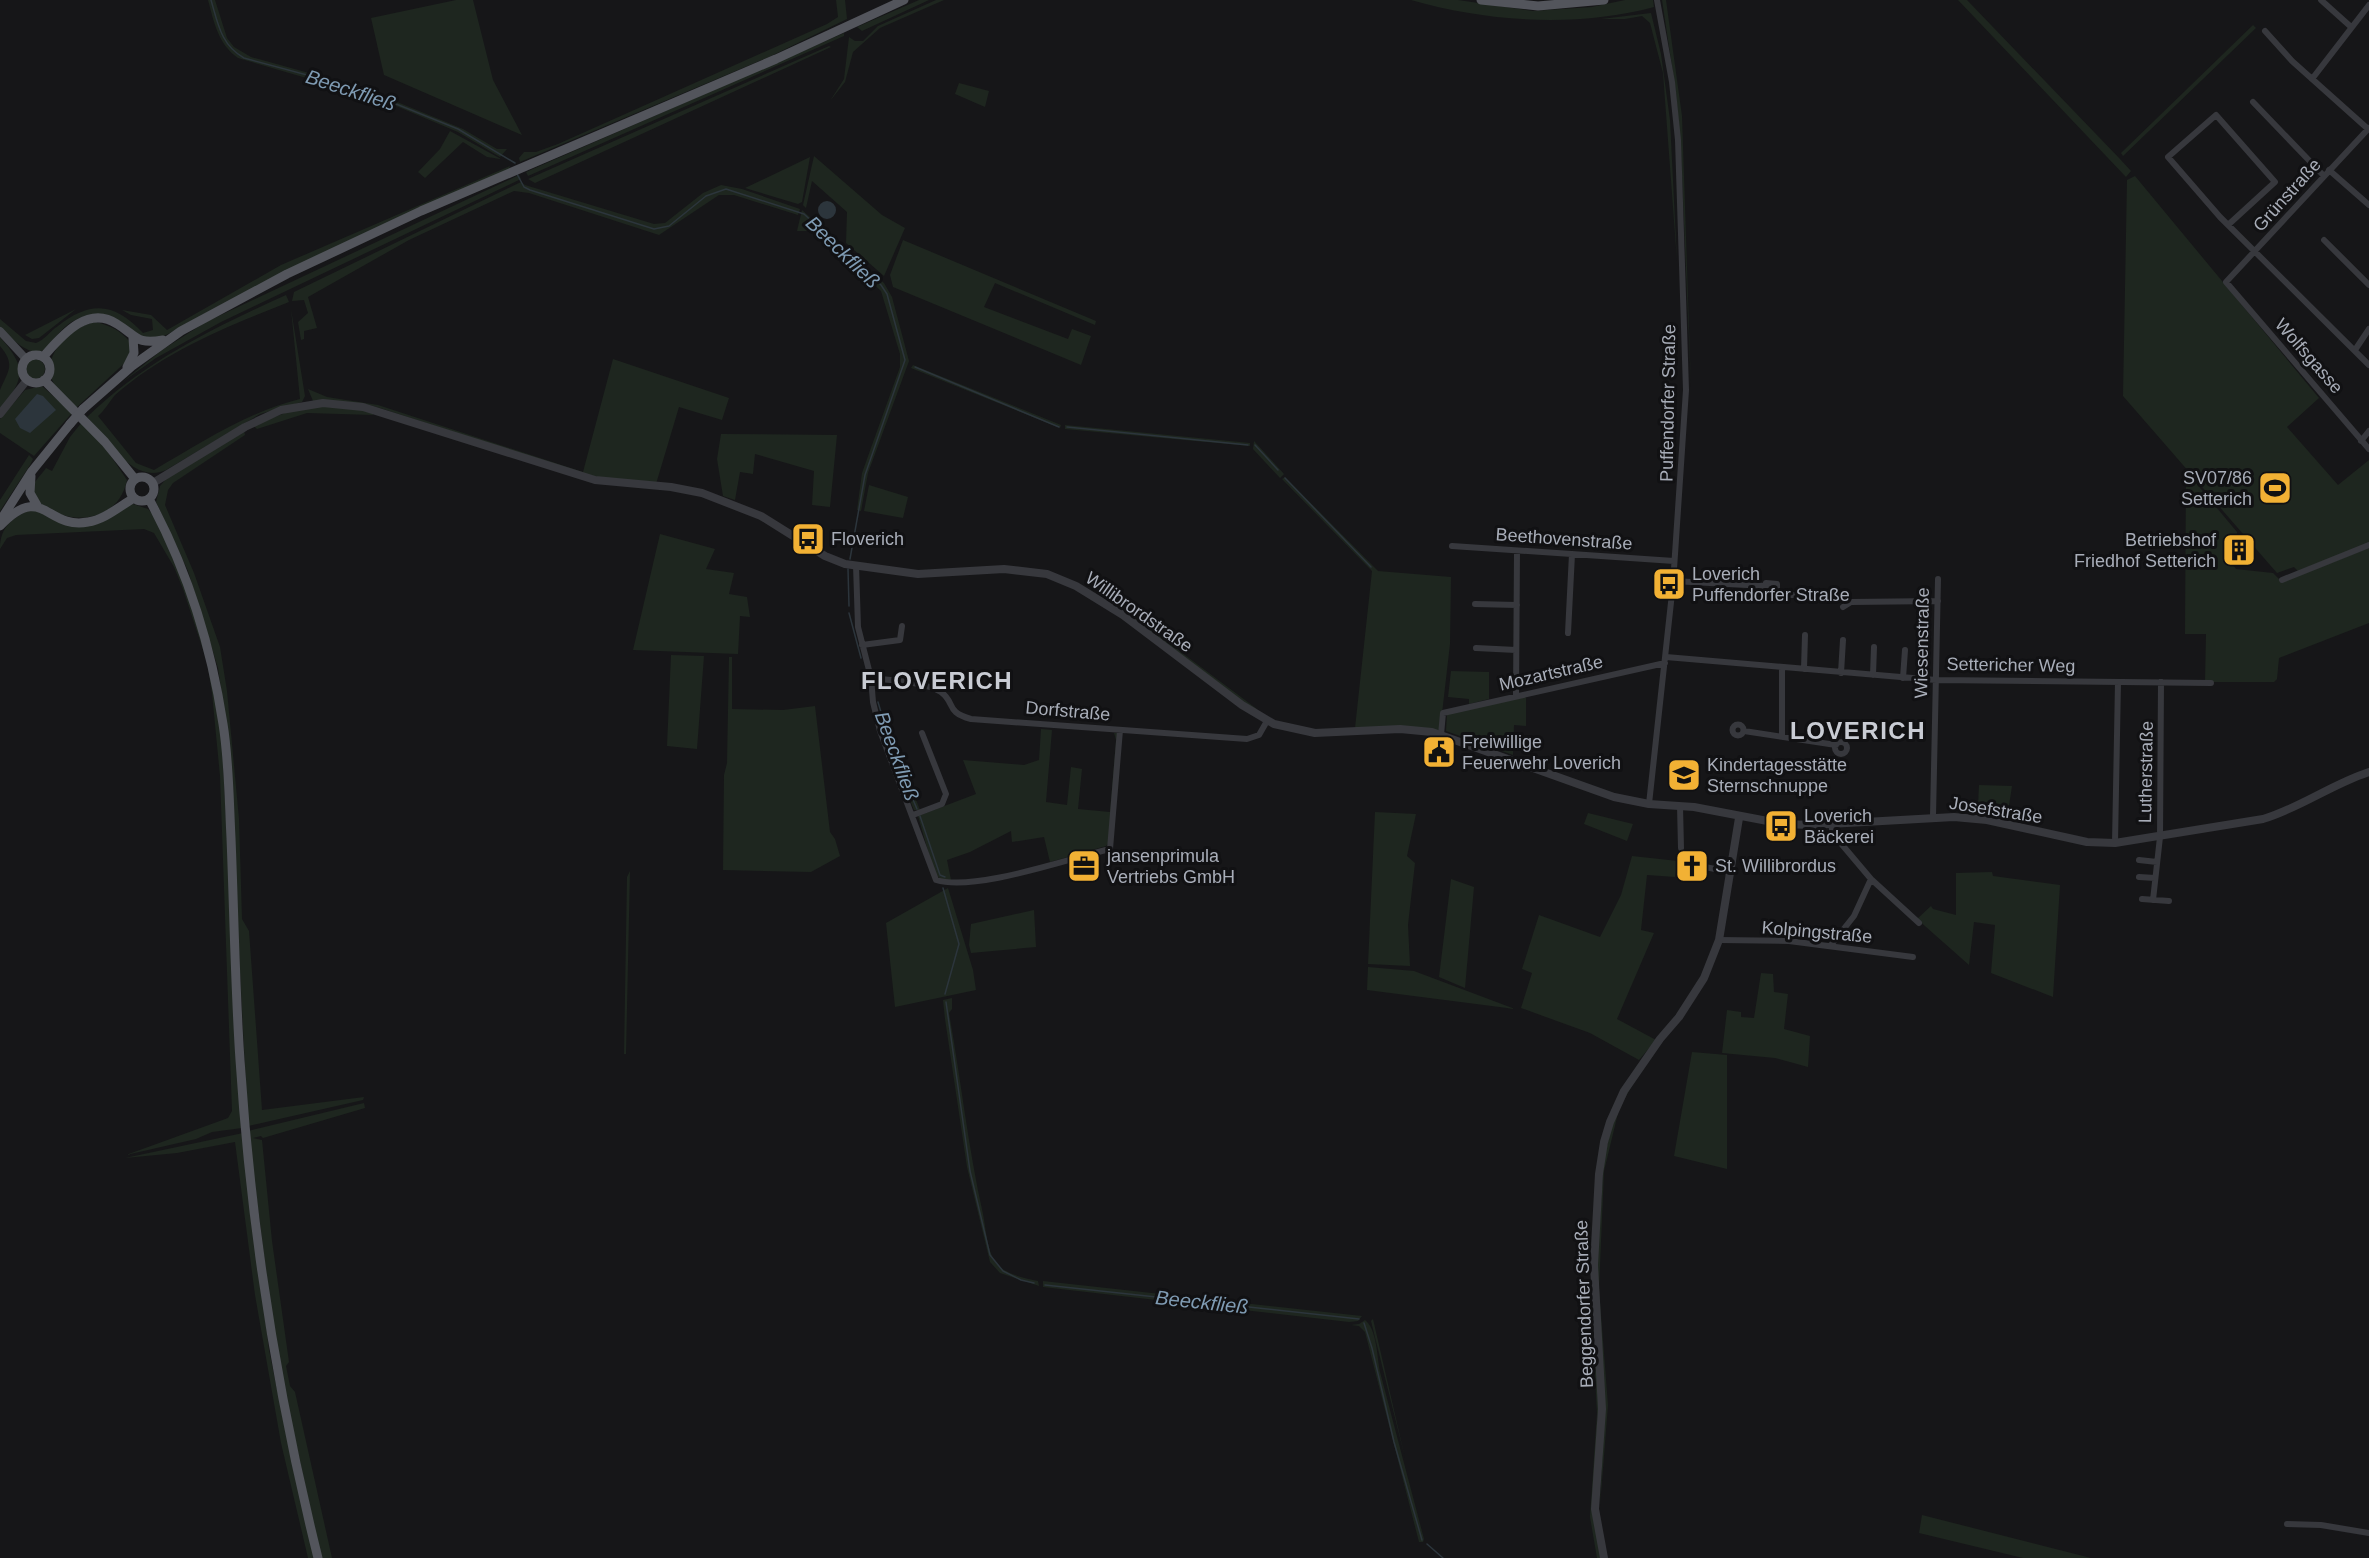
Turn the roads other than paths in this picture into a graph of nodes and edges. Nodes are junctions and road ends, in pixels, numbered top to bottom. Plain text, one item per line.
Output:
1 (904, 0) edge
2 (1481, 0) edge
3 (1604, 0) edge
4 (2321, 0) edge
5 (1657, 2) edge
6 (2369, 5) edge
7 (2350, 26) junction
8 (2265, 31) dead end
9 (2312, 79) junction
10 (2253, 102) dead end
11 (2369, 128) edge
12 (2329, 170) junction
13 (2324, 176) junction
14 (2369, 206) edge
15 (2228, 225) junction
16 (2324, 240) dead end
17 (2256, 252) junction
18 (2226, 282) joint
19 (2369, 285) edge
20 (2369, 329) edge
21 (0, 331) edge
22 (133, 338) junction
23 (168, 339) junction
24 (2355, 350) junction
25 (44, 357) junction
26 (26, 359) junction
27 (2369, 365) edge
28 (122, 374) junction
29 (27, 380) junction
30 (44, 380) junction
31 (0, 414) edge
32 (2369, 431) edge
33 (2361, 441) junction
34 (2369, 449) edge
35 (34, 469) junction
36 (135, 479) junction
37 (153, 483) junction
38 (134, 498) junction
39 (149, 499) junction
40 (38, 507) junction
41 (0, 524) edge
42 (2369, 545) edge
43 (1452, 546) dead end
44 (1517, 552) junction
45 (1572, 555) junction
46 (1674, 561) junction
47 (856, 565) junction
48 (1938, 579) dead end
49 (2282, 580) dead end
50 (1673, 581) junction
51 (1766, 586) junction
52 (1777, 595) junction
53 (1798, 595) dead end
54 (1938, 601) junction
55 (1475, 604) dead end
56 (1517, 605) junction
57 (1843, 607) dead end
58 (902, 626) dead end
59 (1568, 633) dead end
60 (1805, 635) dead end
61 (1843, 640) dead end
62 (862, 645) junction
63 (1874, 647) dead end
64 (1476, 648) dead end
65 (1516, 650) junction
66 (1905, 650) dead end
67 (1665, 660) junction
68 (1782, 668) junction
69 (1804, 669) junction
70 (1841, 673) junction
71 (1872, 675) junction
72 (871, 678) junction
73 (1903, 678) junction
74 (1936, 680) junction
75 (2118, 682) junction
76 (2162, 682) junction
77 (2211, 683) dead end
78 (1516, 696) junction
79 (1267, 721) junction
80 (1119, 730) junction
81 (1744, 731) dead end
82 (922, 733) dead end
83 (1441, 735) junction
84 (1782, 735) junction
85 (1836, 745) dead end
86 (2369, 772) edge
87 (1649, 804) junction
88 (1680, 806) junction
89 (913, 815) junction
90 (1933, 816) junction
91 (1739, 818) junction
92 (1831, 824) junction
93 (2160, 837) junction
94 (2115, 843) junction
95 (1682, 848) dead end
96 (2139, 860) dead end
97 (2157, 862) junction
98 (1705, 867) dead end
99 (1730, 872) junction
100 (2139, 877) dead end
101 (1870, 879) junction
102 (2155, 879) junction
103 (2142, 899) dead end
104 (2153, 900) junction
105 (2169, 901) dead end
106 (1919, 923) dead end
107 (1719, 940) junction
108 (1831, 945) junction
109 (1913, 957) dead end
110 (2287, 1524) dead end
111 (2369, 1533) edge
112 (318, 1558) edge
113 (1604, 1558) edge

1 - 23 main road
2 - 3 main road
4 - 7 street
5 - 46 street, Puffendorfer Straße
6 - 7 street
7 - 9 street
8 - 9 street
9 - 11 street
10 - 13 street
11 - 12 street, Grünstraße
12 - 13 street, Grünstraße
12 - 14 street
13 - 17 street, Grünstraße
15 - 15 street
15 - 17 street
16 - 19 street
17 - 18 street, Grünstraße
17 - 24 street
18 - 33 street, Wolfsgasse
20 - 24 street
21 - 26 main road
22 - 23 main road
22 - 25 main road
22 - 28 main road
23 - 28 main road
24 - 27 street
25 - 26 main road
25 - 30 main road
26 - 29 main road
28 - 35 main road, bridge
29 - 30 main road
29 - 31 street
30 - 36 main road
32 - 33 street
33 - 34 street, Wolfsgasse
35 - 40 main road
35 - 41 main road
36 - 37 main road
36 - 38 main road
37 - 39 main road
37 - 47 street, Willibrordstraße
38 - 39 main road
38 - 40 main road
39 - 112 main road
40 - 41 main road
42 - 49 street
43 - 44 street, Beethovenstraße
44 - 45 street, Beethovenstraße
44 - 56 street
45 - 46 street, Beethovenstraße
45 - 59 street
46 - 50 street, Puffendorfer Straße
47 - 62 street
47 - 79 street, Willibrordstraße
48 - 54 street, Wiesenstraße
50 - 51 street
50 - 67 street, Puffendorfer Straße
51 - 52 street
51 - 52 street
52 - 53 street
54 - 57 street
54 - 74 street, Wiesenstraße
55 - 56 street
56 - 65 street
58 - 62 street
60 - 69 street
61 - 70 street
62 - 72 street
63 - 71 street
64 - 65 street
65 - 78 street
66 - 73 street
67 - 68 street, Settericher Weg
67 - 78 street, Mozartstraße
67 - 87 street, Puffendorfer Straße
68 - 69 street, Settericher Weg
68 - 84 street
69 - 70 street, Settericher Weg
70 - 71 street, Settericher Weg
71 - 73 street, Settericher Weg
72 - 80 street, Dorfstraße
72 - 89 street
73 - 74 street, Settericher Weg
74 - 75 street, Settericher Weg
74 - 90 street, Wiesenstraße
75 - 76 street, Settericher Weg
75 - 94 street
76 - 77 street, Settericher Weg
76 - 93 street, Lutherstraße
78 - 83 street, Mozartstraße
79 - 80 street, Dorfstraße
79 - 83 street, Josefstraße
80 - 89 street
81 - 84 street
82 - 89 street
83 - 87 street, Josefstraße
84 - 85 street
86 - 93 street, Josefstraße
87 - 88 street, Josefstraße
88 - 91 street, Josefstraße
88 - 95 street
90 - 92 street, Josefstraße
90 - 94 street, Josefstraße
91 - 92 street, Josefstraße
91 - 99 street, Beggendorfer Straße
92 - 101 street
93 - 94 street, Josefstraße
93 - 97 street, Lutherstraße
96 - 97 street
97 - 102 street, Lutherstraße
98 - 99 street
99 - 107 street, Beggendorfer Straße
100 - 102 street
101 - 106 street
101 - 108 street
102 - 104 street, Lutherstraße
103 - 104 street
104 - 105 street
107 - 108 street, Kolpingstraße
107 - 113 street, Beggendorfer Straße
108 - 109 street, Kolpingstraße
110 - 111 street

